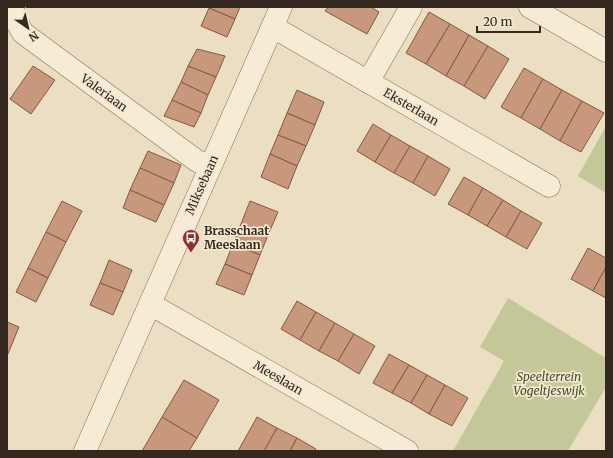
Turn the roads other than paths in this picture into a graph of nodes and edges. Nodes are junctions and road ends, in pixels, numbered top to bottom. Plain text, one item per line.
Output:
1 (12, 7) edge
2 (281, 7) edge
3 (411, 7) edge
4 (530, 7) edge
5 (273, 27) junction
6 (606, 51) edge
7 (368, 82) junction
8 (210, 166) junction
9 (549, 186) dead end
10 (150, 304) junction
11 (85, 451) edge
12 (407, 451) edge

1 - 8 street, Valeriaan
2 - 5 street, Miksebaan
3 - 7 street
4 - 6 street
5 - 7 street, Eksterlaan
5 - 8 street, Miksebaan
7 - 9 street, Eksterlaan
8 - 10 street, Miksebaan
10 - 11 street, Miksebaan
10 - 12 street, Meeslaan

